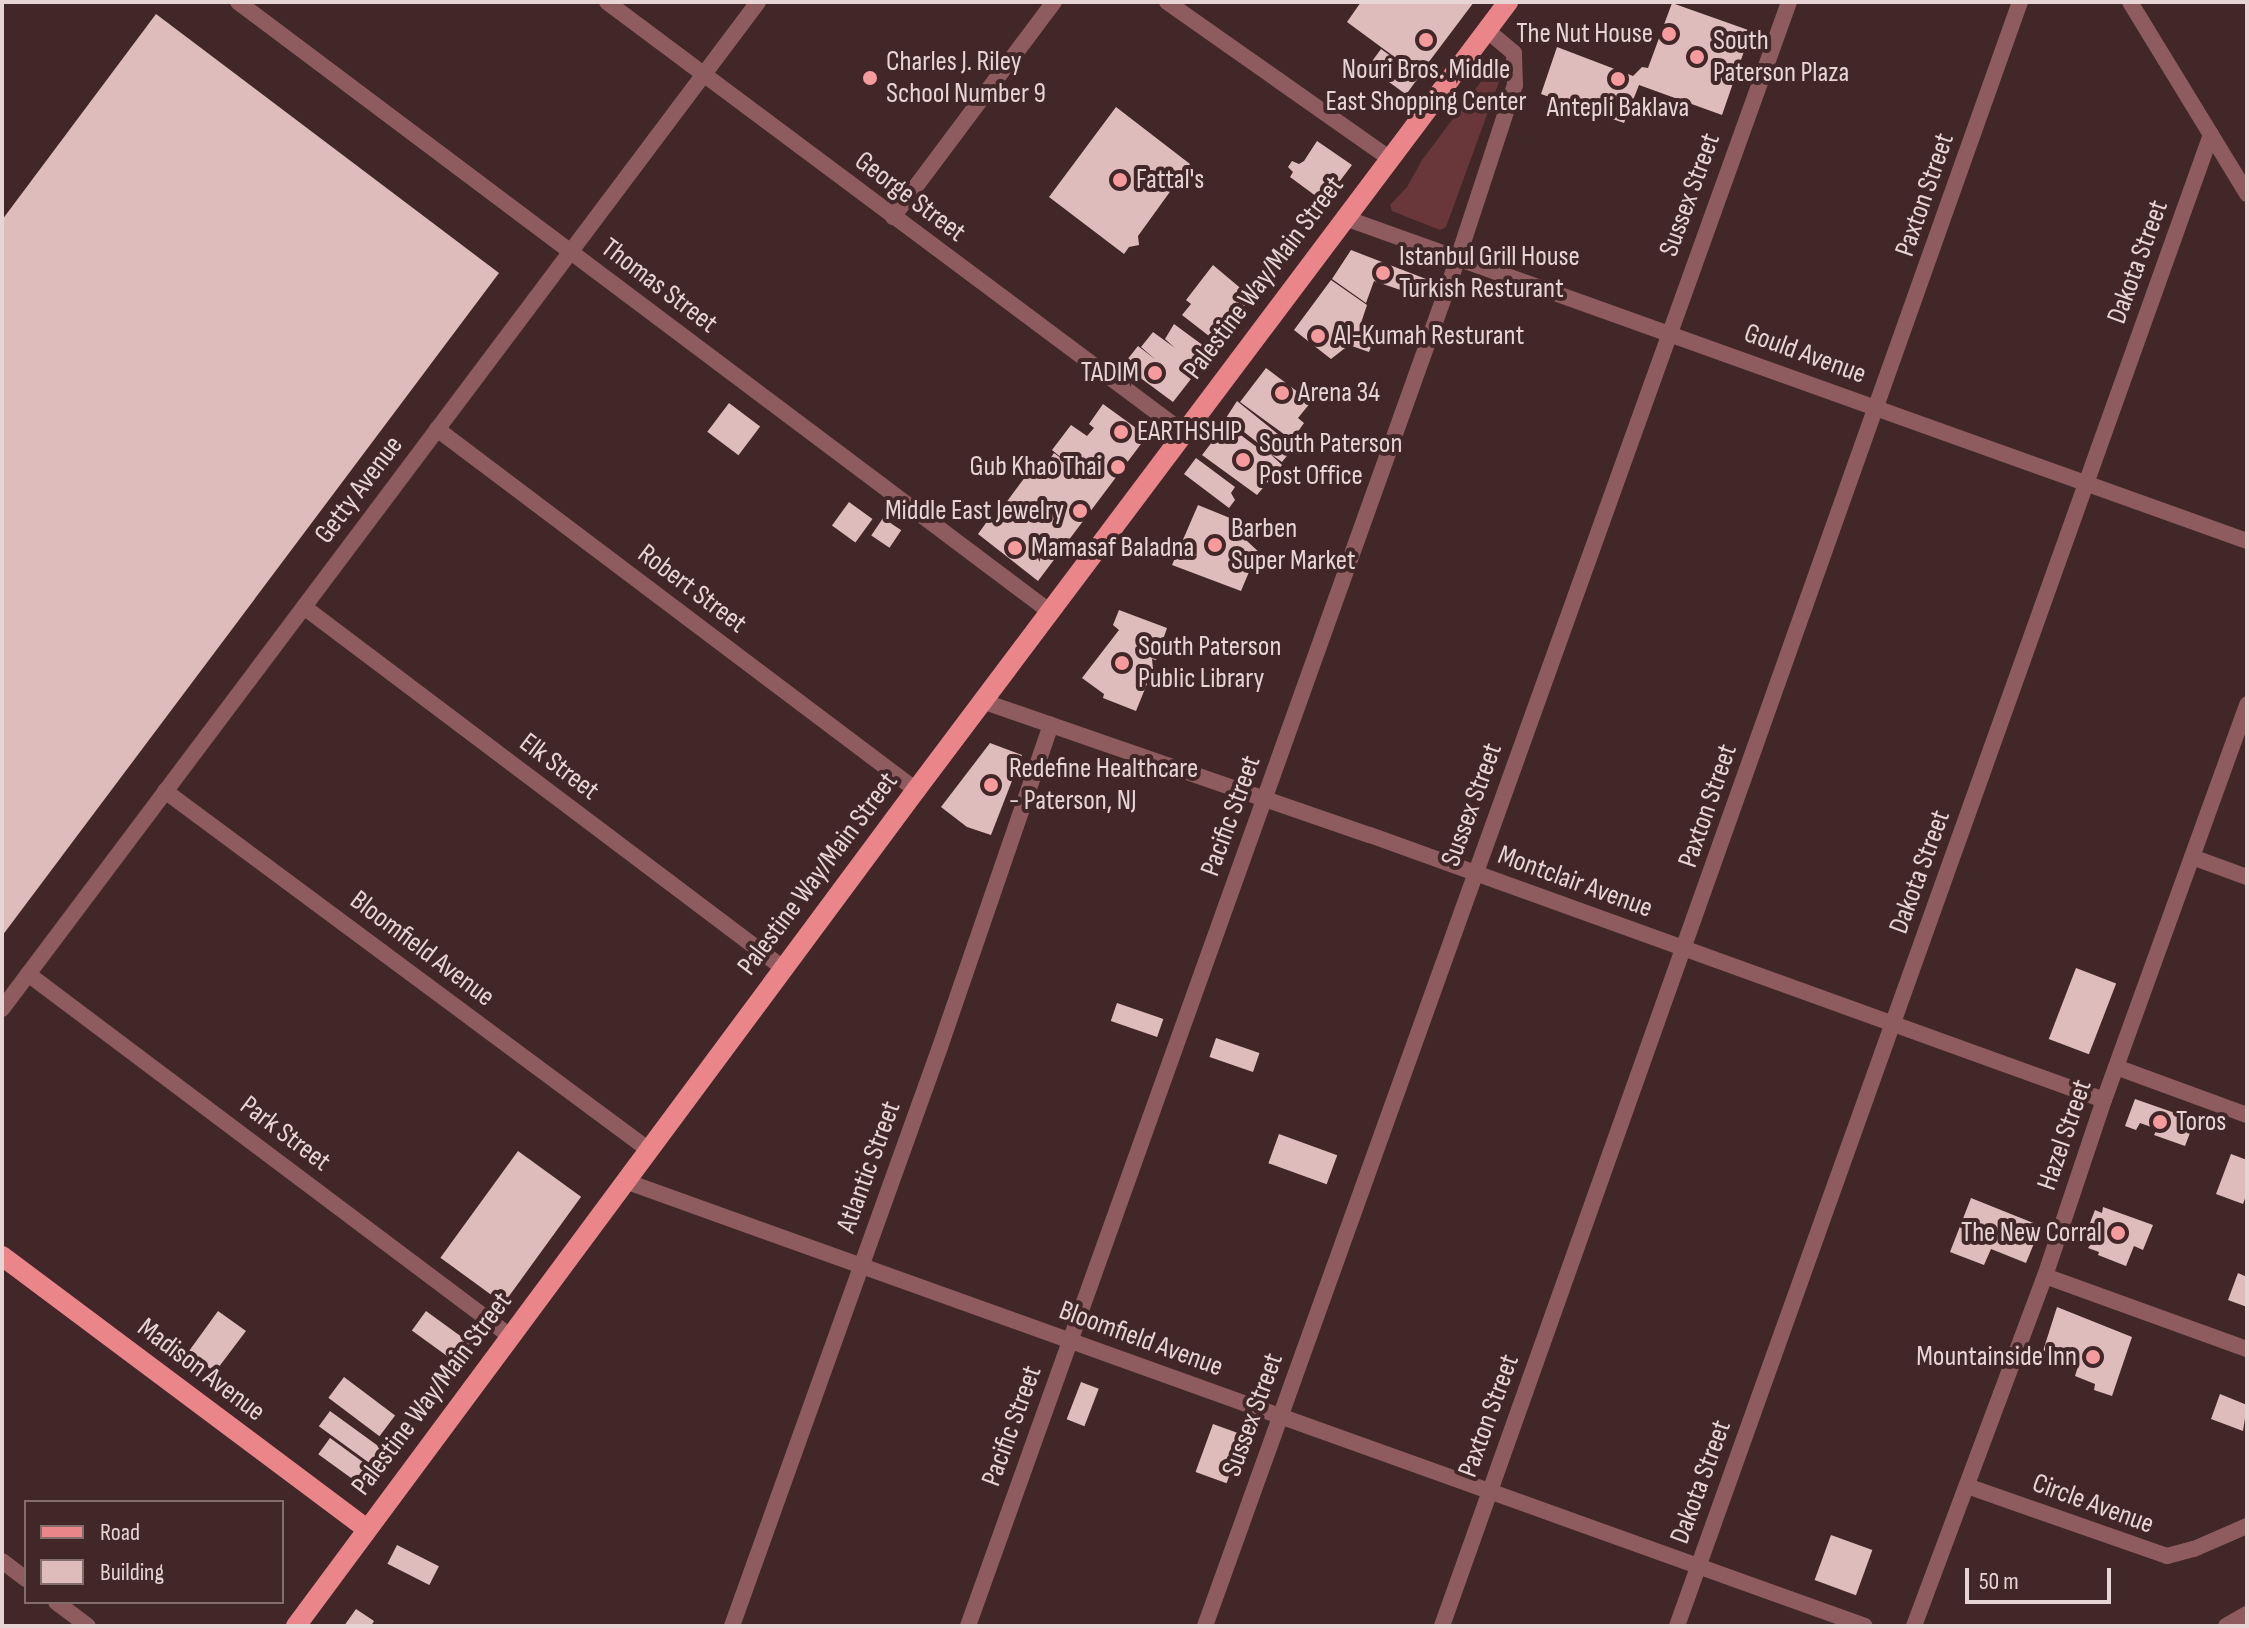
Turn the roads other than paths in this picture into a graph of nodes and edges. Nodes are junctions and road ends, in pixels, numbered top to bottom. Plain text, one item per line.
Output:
1 (238, 2) edge
2 (607, 2) edge
3 (758, 2) edge
4 (1054, 2) edge
5 (1167, 2) edge
6 (1508, 2) edge
7 (1789, 2) edge
8 (2020, 2) edge
9 (2130, 2) edge
10 (1487, 30) junction
11 (703, 75) junction
12 (2211, 135) junction
13 (1390, 159) junction
14 (2247, 194) edge
15 (893, 217) junction
16 (1345, 218) junction
17 (570, 252) junction
18 (1458, 258) junction
19 (1667, 332) junction
20 (1877, 408) junction
21 (437, 429) junction
22 (1183, 432) junction
23 (2087, 483) junction
24 (2247, 541) edge
25 (304, 607) junction
26 (1049, 611) junction
27 (982, 701) junction
28 (2247, 704) edge
29 (1051, 725) junction
30 (916, 790) junction
31 (165, 791) junction
32 (1265, 799) junction
33 (2192, 857) junction
34 (1475, 873) junction
35 (2247, 877) edge
36 (1685, 949) junction
37 (783, 968) junction
38 (28, 974) junction
39 (2, 1009) edge
40 (1892, 1024) junction
41 (2116, 1067) junction
42 (2104, 1100) junction
43 (2247, 1115) edge
44 (649, 1150) junction
45 (625, 1181) junction
46 (2, 1256) edge
47 (862, 1266) junction
48 (2045, 1276) junction
49 (510, 1336) junction
50 (1070, 1341) junction
51 (2247, 1349) edge
52 (1280, 1416) junction
53 (1967, 1486) junction
54 (1489, 1491) junction
55 (2247, 1526) edge
56 (367, 1529) junction
57 (2, 1561) edge
58 (1699, 1566) junction
59 (24, 1578) edge
60 (59, 1604) edge
61 (2247, 1614) edge
62 (88, 1626) edge
63 (296, 1626) edge
64 (732, 1626) edge
65 (968, 1626) edge
66 (1205, 1626) edge
67 (1442, 1626) edge
68 (1677, 1626) edge
69 (1865, 1626) edge
70 (1914, 1626) edge
71 (2226, 1626) edge

1 - 17 street, Thomas Street
2 - 11 street, George Street
3 - 11 street, Getty Avenue
4 - 15 street
5 - 13 street
6 - 10 main road, Palestine Way/Main Street
7 - 19 street, Sussex Street
8 - 20 street, Paxton Street
9 - 12 street
10 - 13 main road, Palestine Way/Main Street
10 - 18 street, Pacific Street
11 - 15 street, George Street
11 - 17 street, Getty Avenue
12 - 14 street
12 - 23 street, Dakota Street
13 - 16 main road, Palestine Way/Main Street
15 - 22 street, George Street
16 - 18 street, Gould Avenue
16 - 22 main road, Palestine Way/Main Street
17 - 21 street, Getty Avenue
17 - 26 street, Thomas Street
18 - 19 street, Gould Avenue
18 - 32 street, Pacific Street
19 - 20 street, Gould Avenue
19 - 34 street, Sussex Street
20 - 23 street, Gould Avenue
20 - 36 street, Paxton Street
21 - 25 street, Getty Avenue
21 - 30 street, Robert Street
22 - 26 main road, Palestine Way/Main Street
23 - 24 street, Gould Avenue
23 - 40 street, Dakota Street
25 - 31 street, Getty Avenue
25 - 37 street, Elk Street
26 - 27 main road, Palestine Way/Main Street
27 - 29 street, Montclair Avenue
27 - 30 main road, Palestine Way/Main Street
28 - 33 street, Hazel Street
29 - 32 street, Montclair Avenue
29 - 47 street, Atlantic Street
30 - 37 main road, Palestine Way/Main Street
31 - 38 street, Getty Avenue
31 - 44 street, Bloomfield Avenue
32 - 34 street, Montclair Avenue
32 - 50 street, Pacific Street
33 - 35 street
33 - 41 street, Hazel Street
34 - 36 street, Montclair Avenue
34 - 52 street, Sussex Street
36 - 40 street, Montclair Avenue
36 - 54 street, Paxton Street
37 - 44 main road, Palestine Way/Main Street
38 - 39 street, Getty Avenue
38 - 49 street, Park Street
40 - 42 street, Montclair Avenue
40 - 58 street, Dakota Street
41 - 42 street, Hazel Street
41 - 43 street
42 - 48 street, Hazel Street
44 - 45 main road, Palestine Way/Main Street
45 - 47 street, Bloomfield Avenue
45 - 49 main road, Palestine Way/Main Street
46 - 56 main road, Madison Avenue
47 - 50 street, Bloomfield Avenue
47 - 64 street, Atlantic Street
48 - 51 street
48 - 53 street, Hazel Street
49 - 56 main road, Palestine Way/Main Street
50 - 52 street, Bloomfield Avenue
50 - 65 street, Pacific Street
52 - 54 street, Bloomfield Avenue
52 - 66 street, Sussex Street
53 - 55 street, Circle Avenue
53 - 70 street, Hazel Street
54 - 58 street, Bloomfield Avenue
54 - 67 street, Paxton Street
56 - 63 main road, Palestine Way/Main Street
57 - 59 street
58 - 68 street, Dakota Street
58 - 69 street, Bloomfield Avenue
60 - 62 street
61 - 71 street

